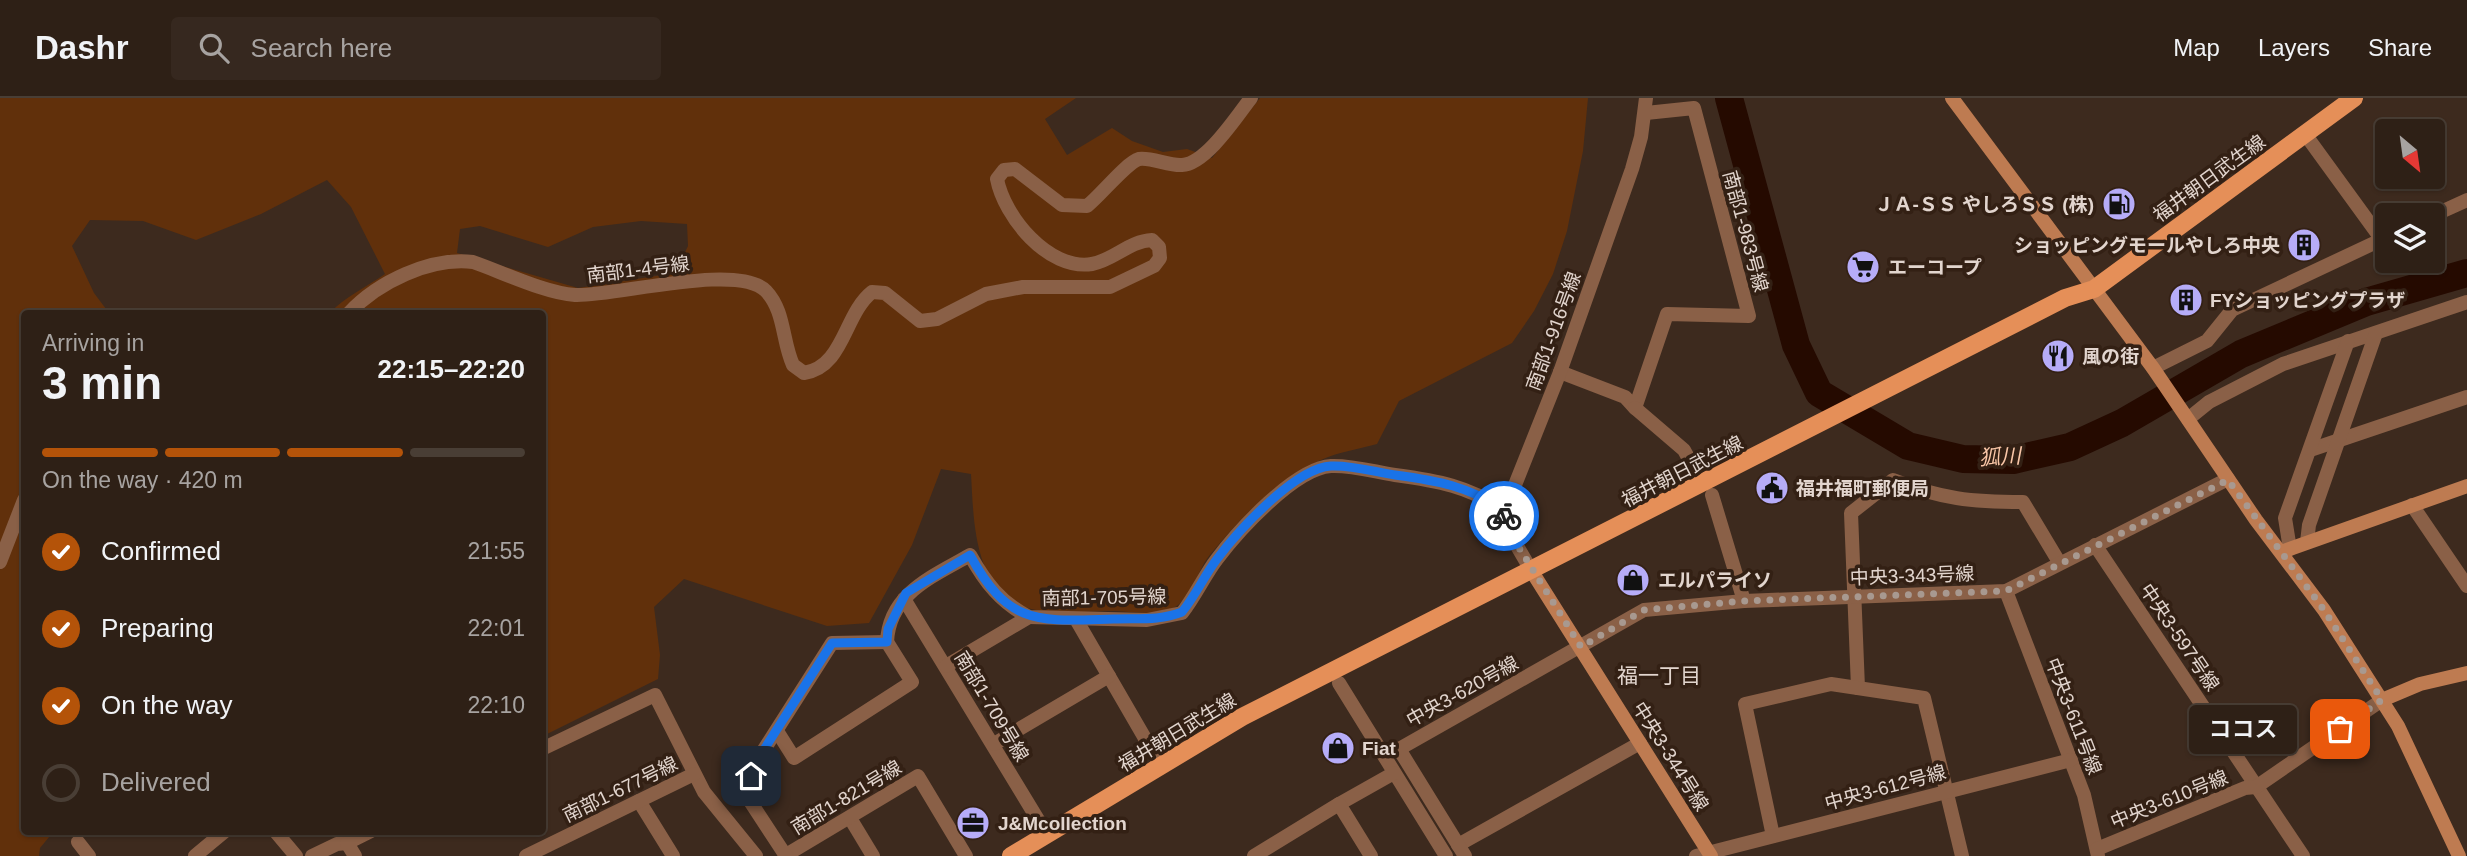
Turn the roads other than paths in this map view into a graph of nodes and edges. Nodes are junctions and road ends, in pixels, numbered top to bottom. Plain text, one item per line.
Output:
1 (1251, 98) edge
2 (1952, 98) edge
3 (2354, 98) edge
4 (1646, 105) edge
5 (2305, 134) junction
6 (2467, 200) edge
7 (2445, 210) edge
8 (2375, 225) edge
9 (2375, 243) edge
10 (2094, 289) junction
11 (2467, 302) edge
12 (353, 310) edge
13 (2376, 332) junction
14 (2348, 341) junction
15 (2153, 368) junction
16 (1560, 372) junction
17 (2467, 397) edge
18 (1635, 408) junction
19 (2187, 416) junction
20 (2340, 440) junction
21 (2310, 450) junction
22 (1696, 472) dead end
23 (2228, 480) junction
24 (2467, 486) edge
25 (1712, 495) dead end
26 (2412, 506) junction
27 (21, 508) edge
28 (1505, 510) junction
29 (2307, 542) junction
30 (2095, 545) junction
31 (2285, 550) junction
32 (0, 562) edge
33 (2059, 562) junction
34 (1531, 570) junction
35 (2465, 580) edge
36 (2006, 591) junction
37 (1854, 597) junction
38 (904, 599) junction
39 (1744, 601) junction
40 (1029, 617) junction
41 (1077, 621) junction
42 (887, 642) junction
43 (1581, 647) junction
44 (946, 666) junction
45 (2467, 673) edge
46 (1109, 676) junction
47 (1339, 682) dead end
48 (1858, 688) junction
49 (2382, 700) junction
50 (776, 731) junction
51 (1640, 743) junction
52 (994, 744) junction
53 (546, 747) edge
54 (2071, 760) junction
55 (1161, 766) junction
56 (1394, 773) junction
57 (694, 774) junction
58 (2256, 787) junction
59 (1947, 791) junction
60 (639, 801) junction
61 (1339, 804) junction
62 (850, 818) junction
63 (1046, 833) junction
64 (220, 835) edge
65 (278, 835) edge
66 (363, 835) edge
67 (1773, 836) junction
68 (78, 842) dead end
69 (347, 843) junction
70 (1461, 850) edge
71 (1023, 853) edge
72 (2098, 853) edge
73 (786, 855) edge
74 (1705, 855) edge
75 (89, 856) edge
76 (195, 856) edge
77 (296, 856) edge
78 (312, 856) edge
79 (355, 856) edge
80 (526, 856) edge
81 (673, 856) edge
82 (756, 856) edge
83 (873, 856) edge
84 (966, 856) edge
85 (1254, 856) edge
86 (1371, 856) edge
87 (1446, 856) edge
88 (1962, 856) edge
89 (2302, 856) edge
90 (2459, 856) edge

1 - 12 street, 南部1-4号線
2 - 10 street
3 - 5 main road, 福井朝日武生線
4 - 16 street, 南部1-916号線
4 - 18 street, 南部1-983号線
5 - 8 street
5 - 10 main road, 福井朝日武生線
6 - 7 street
9 - 15 street
10 - 15 street
10 - 34 main road, 福井朝日武生線
11 - 13 street
13 - 14 street
13 - 20 street
14 - 19 street
14 - 21 street
15 - 19 street
16 - 18 street
16 - 28 street, 南部1-916号線
17 - 20 street
18 - 22 street
19 - 23 street
20 - 21 street
20 - 29 street
21 - 31 street
23 - 30 street, 中央3-343号線
23 - 31 street
24 - 26 street
25 - 39 street
26 - 29 street
26 - 35 street
27 - 32 street
28 - 34 street
28 - 41 street, 南部1-705号線
29 - 31 street
30 - 33 street, 中央3-343号線
30 - 58 street, 中央3-597号線
31 - 49 street
33 - 36 street, 中央3-343号線
33 - 37 street
34 - 43 street, 中央3-344号線
34 - 55 main road, 福井朝日武生線
36 - 37 street, 中央3-343号線
36 - 54 street, 中央3-611号線
37 - 39 street, 中央3-343号線
37 - 48 street
38 - 40 street, 南部1-705号線
38 - 42 street, 南部1-705号線
38 - 44 street, 南部1-709号線
39 - 43 street, 中央3-343号線
40 - 41 street, 南部1-705号線
40 - 44 street
41 - 46 street
42 - 50 street
42 - 50 street
43 - 51 street, 中央3-344号線
43 - 70 street, 中央3-620号線
44 - 52 street, 南部1-709号線
45 - 49 street
46 - 52 street
46 - 55 street
47 - 56 street
48 - 59 street
48 - 67 street
49 - 58 street, 中央3-610号線
49 - 90 street
50 - 73 street
51 - 70 street
51 - 74 street, 中央3-344号線
52 - 63 street, 南部1-709号線
53 - 57 street
54 - 59 street, 中央3-612号線
54 - 72 street, 中央3-611号線
55 - 63 main road, 福井朝日武生線
56 - 61 street
56 - 87 street
57 - 60 street, 南部1-677号線
57 - 82 street
58 - 72 street, 中央3-610号線
58 - 89 street, 中央3-597号線
59 - 67 street, 中央3-612号線
59 - 88 street
60 - 80 street, 南部1-677号線
60 - 81 street
61 - 85 street
61 - 86 street
62 - 73 street, 南部1-821号線
62 - 83 street
62 - 84 street, 南部1-821号線
63 - 71 main road, 福井朝日武生線
64 - 76 street
65 - 77 street
66 - 69 street
67 - 74 street, 中央3-612号線
68 - 75 street
69 - 78 street
69 - 79 street

